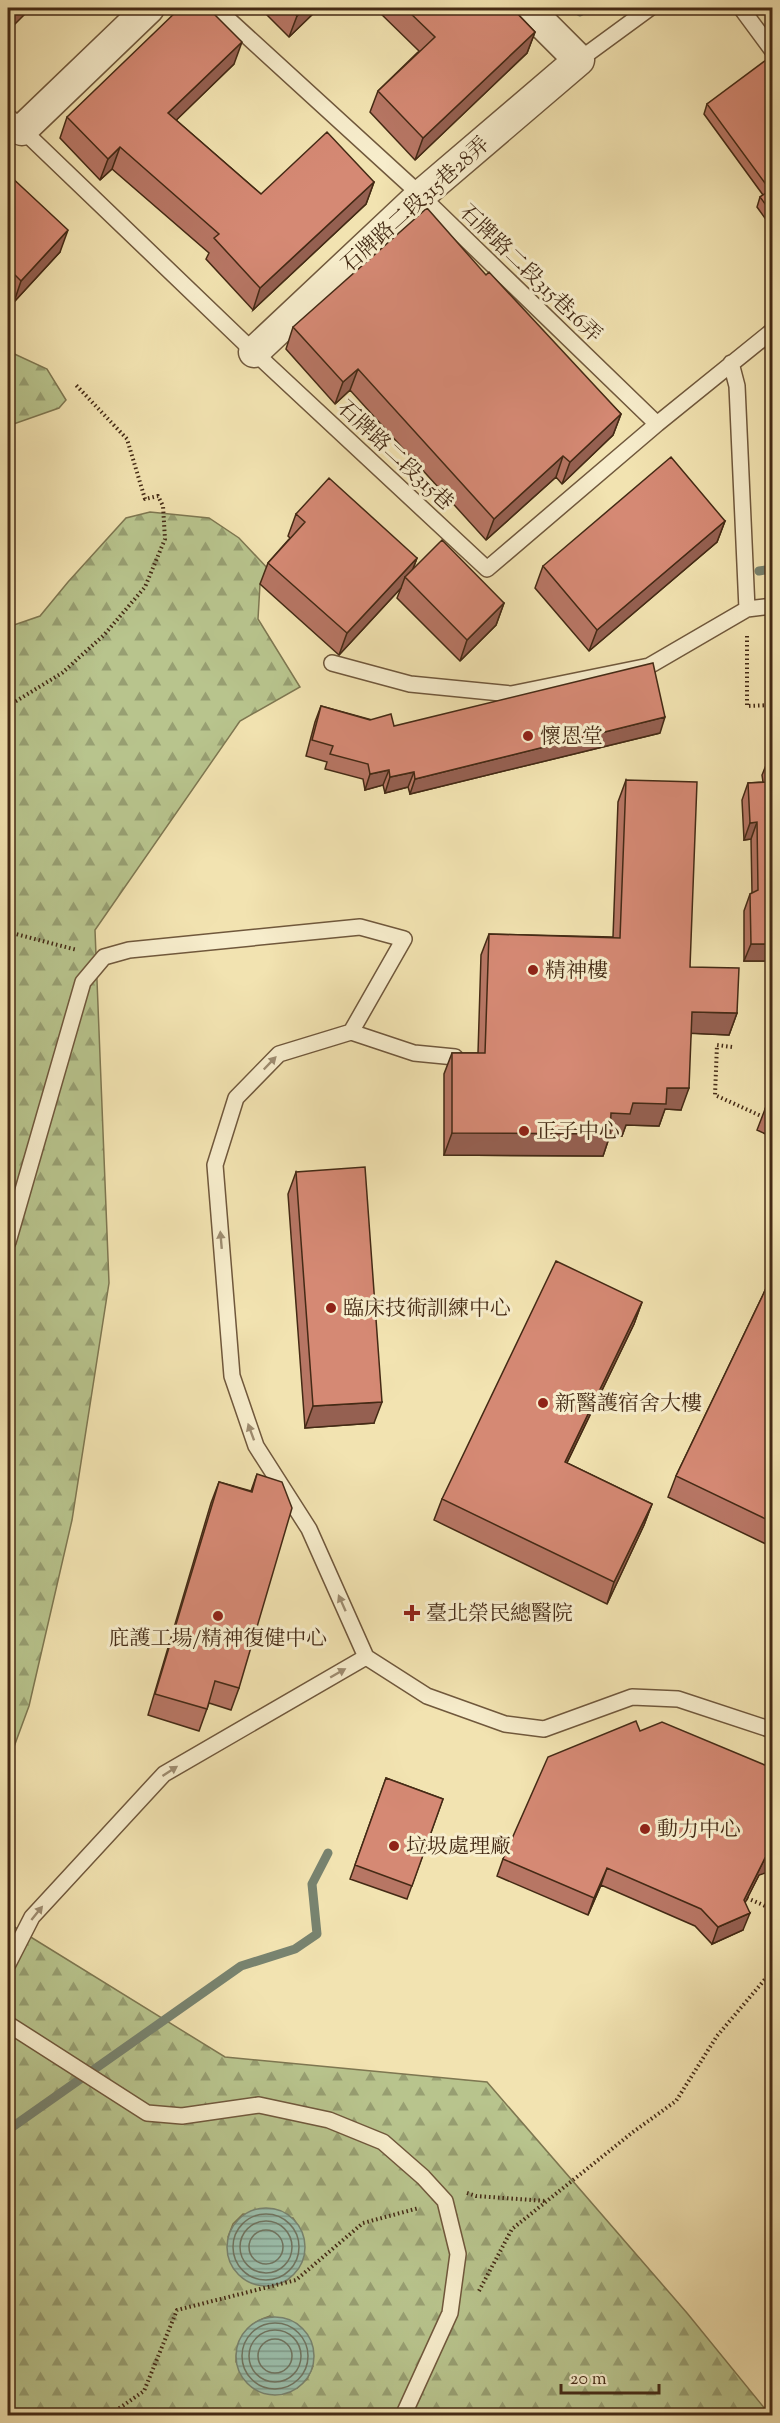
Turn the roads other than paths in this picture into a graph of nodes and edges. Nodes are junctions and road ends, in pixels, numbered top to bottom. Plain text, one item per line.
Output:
1 (149, 8) edge
2 (216, 8) edge
3 (528, 8) edge
4 (650, 8) edge
5 (741, 8) edge
6 (772, 50) edge
7 (579, 60) junction
8 (15, 123) edge
9 (421, 195) junction
10 (772, 331) edge
11 (254, 352) junction
12 (731, 363) junction
13 (657, 424) junction
14 (772, 606) edge
15 (747, 609) junction
16 (332, 663) dead end
17 (351, 1032) junction
18 (455, 1057) edge
19 (8, 1242) edge
20 (366, 1657) junction
21 (772, 1730) edge
22 (8, 1964) edge
23 (13, 2027) edge
24 (403, 2415) edge

1 - 8 street
2 - 9 lane, 石牌路二段315巷16弄
3 - 7 street
4 - 7 lane
5 - 6 lane
7 - 9 street, 石牌路二段315巷28弄
8 - 11 lane, 石牌路二段315巷
9 - 11 street, 石牌路二段315巷28弄
9 - 13 lane, 石牌路二段315巷16弄
10 - 12 lane, 石牌路二段315巷
11 - 13 lane, 石牌路二段315巷
12 - 13 lane, 石牌路二段315巷
12 - 15 lane
14 - 15 lane
15 - 16 lane
17 - 18 lane
17 - 19 lane
20 -> 17 lane
20 - 21 lane
22 -> 20 lane
23 - 24 lane

